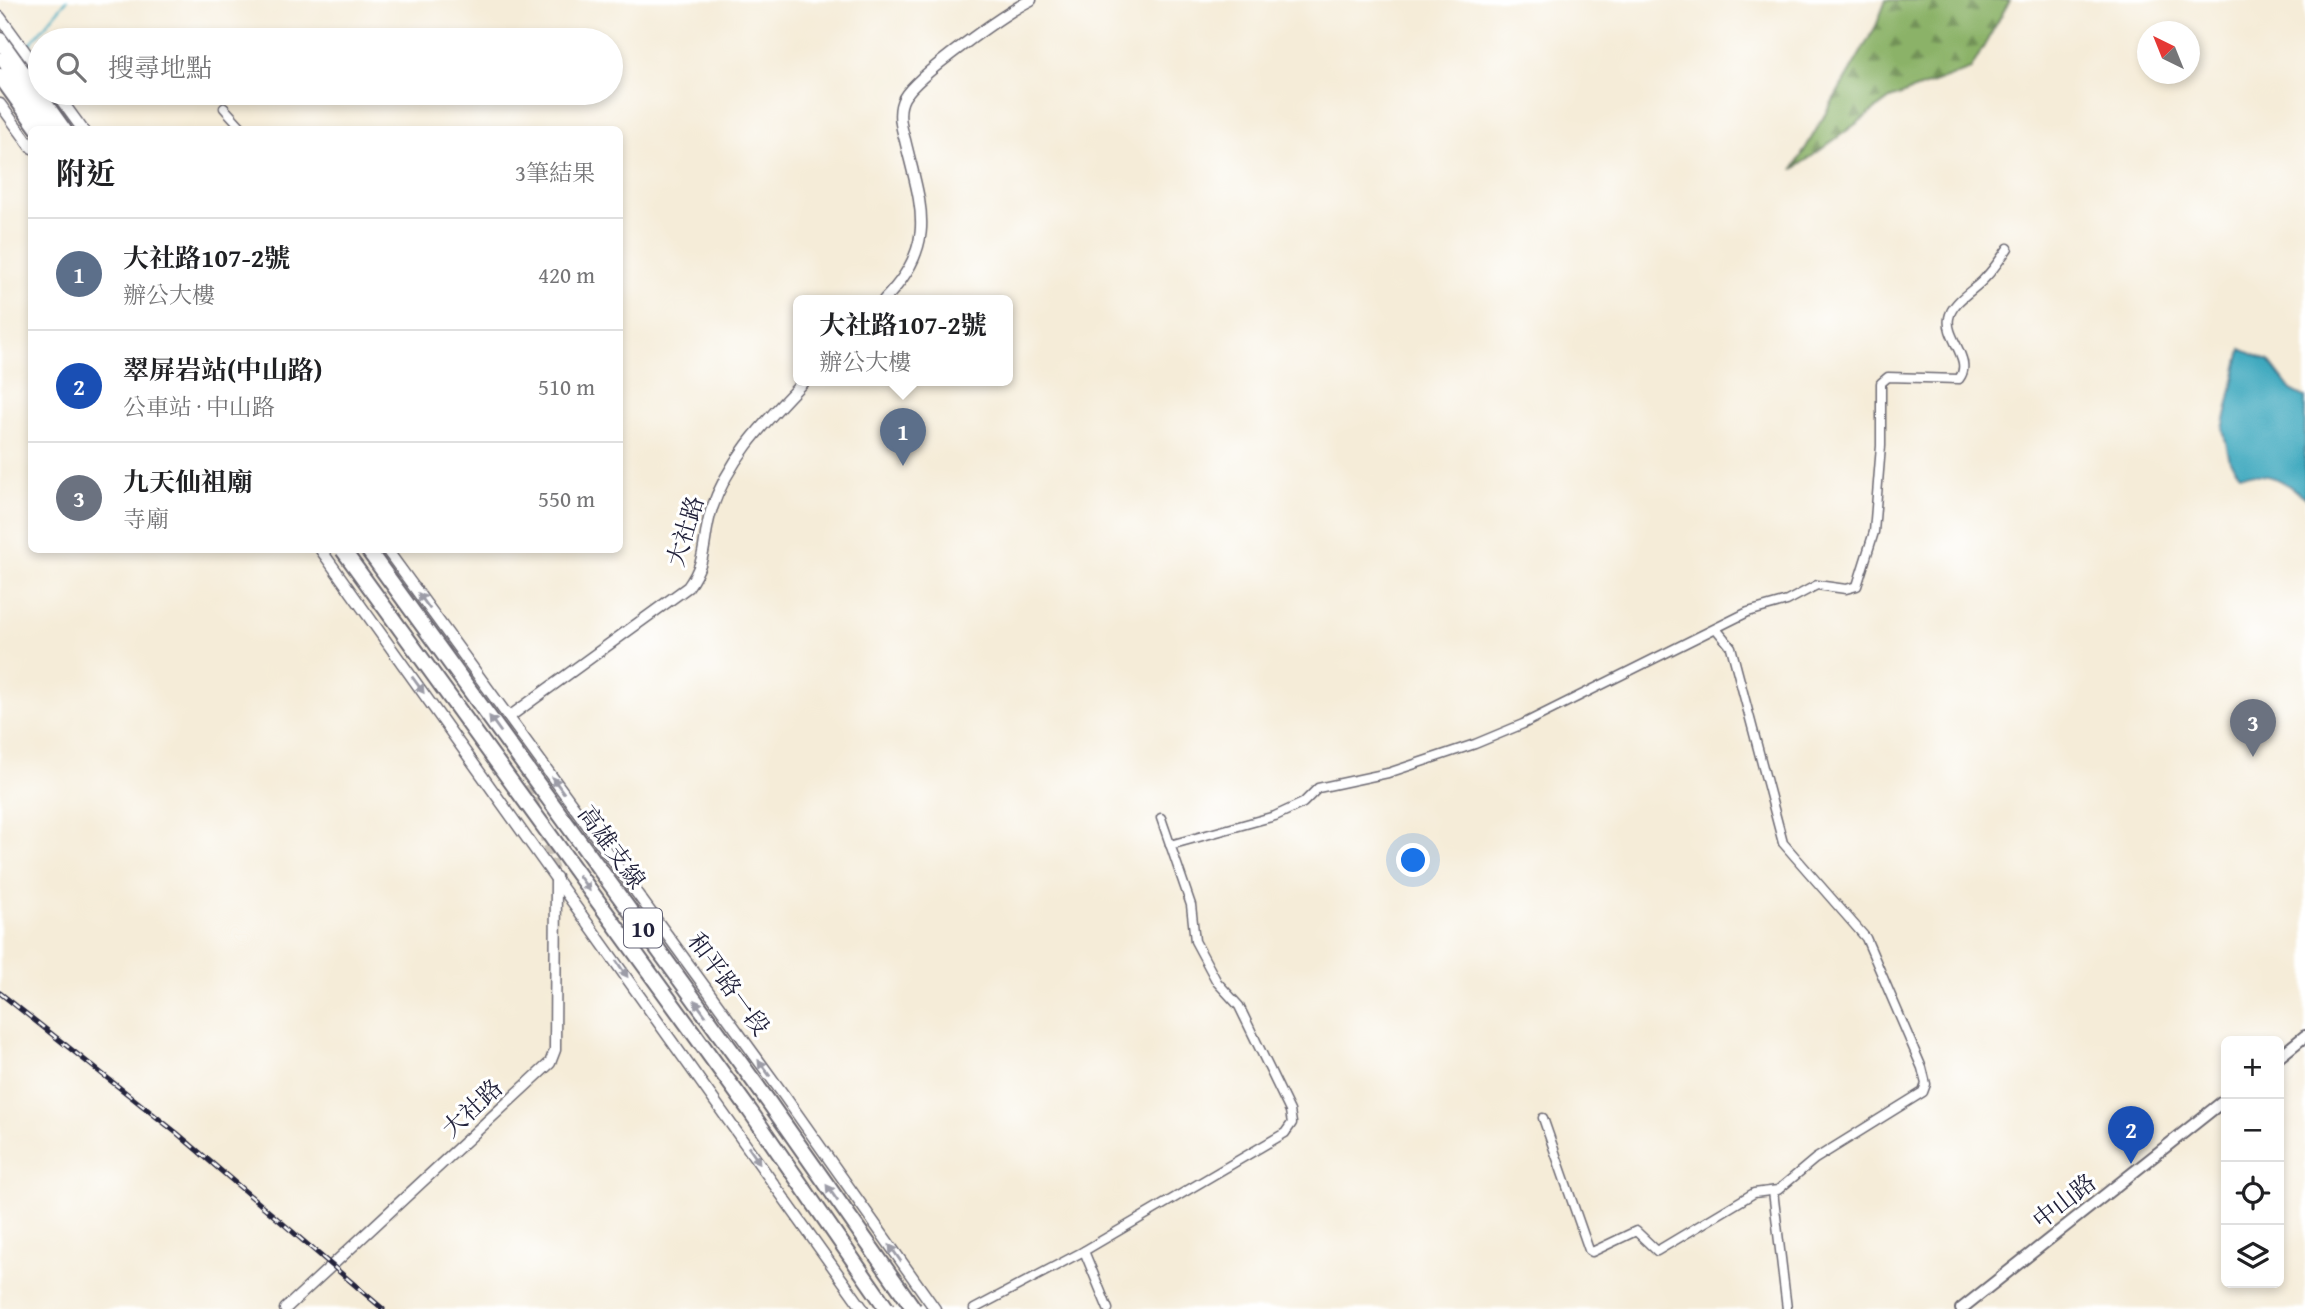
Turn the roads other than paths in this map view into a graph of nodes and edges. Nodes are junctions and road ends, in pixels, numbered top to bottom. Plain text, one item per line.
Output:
1 (1031, 0) edge
2 (0, 17) edge
3 (0, 40) edge
4 (28, 56) edge
5 (0, 58) edge
6 (0, 76) edge
7 (28, 79) edge
8 (28, 98) edge
9 (0, 104) edge
10 (33, 105) edge
11 (46, 105) edge
12 (65, 105) edge
13 (224, 108) dead end
14 (36, 126) edge
15 (48, 126) edge
16 (61, 126) edge
17 (80, 126) edge
18 (240, 126) edge
19 (28, 142) edge
20 (2008, 248) dead end
21 (887, 295) edge
22 (800, 386) edge
23 (323, 553) edge
24 (345, 553) edge
25 (370, 553) edge
26 (389, 553) edge
27 (1717, 630) junction
28 (509, 717) junction
29 (1161, 818) dead end
30 (1170, 845) junction
31 (556, 877) junction
32 (2305, 1036) edge
33 (2284, 1053) edge
34 (2221, 1103) edge
35 (1542, 1118) dead end
36 (1773, 1191) junction
37 (1084, 1251) junction
38 (285, 1309) edge
39 (863, 1309) edge
40 (887, 1309) edge
41 (914, 1309) edge
42 (935, 1309) edge
43 (974, 1309) edge
44 (1108, 1309) edge
45 (1787, 1309) edge
46 (1962, 1309) edge

1 - 21 street
2 - 4 street
3 - 7 highway
5 - 8 street
6 - 14 highway
9 - 19 street
10 - 15 street
11 - 16 highway
12 - 17 street
13 - 18 street
20 - 27 street
22 - 28 street, 大社路
23 -> 31 street
24 -> 40 highway, 高雄支線 / 10, bridge
41 -> 25 highway, 高雄支線 / 10, bridge
28 -> 26 street, 和平路一段
27 - 30 street
27 - 36 street
42 -> 28 street, 和平路一段
29 - 30 street
30 - 37 street
31 - 38 street, 大社路
31 -> 39 street
32 - 33 main road
34 - 46 main road, 中山路
35 - 36 street
36 - 45 street
37 - 43 street
37 - 44 street

